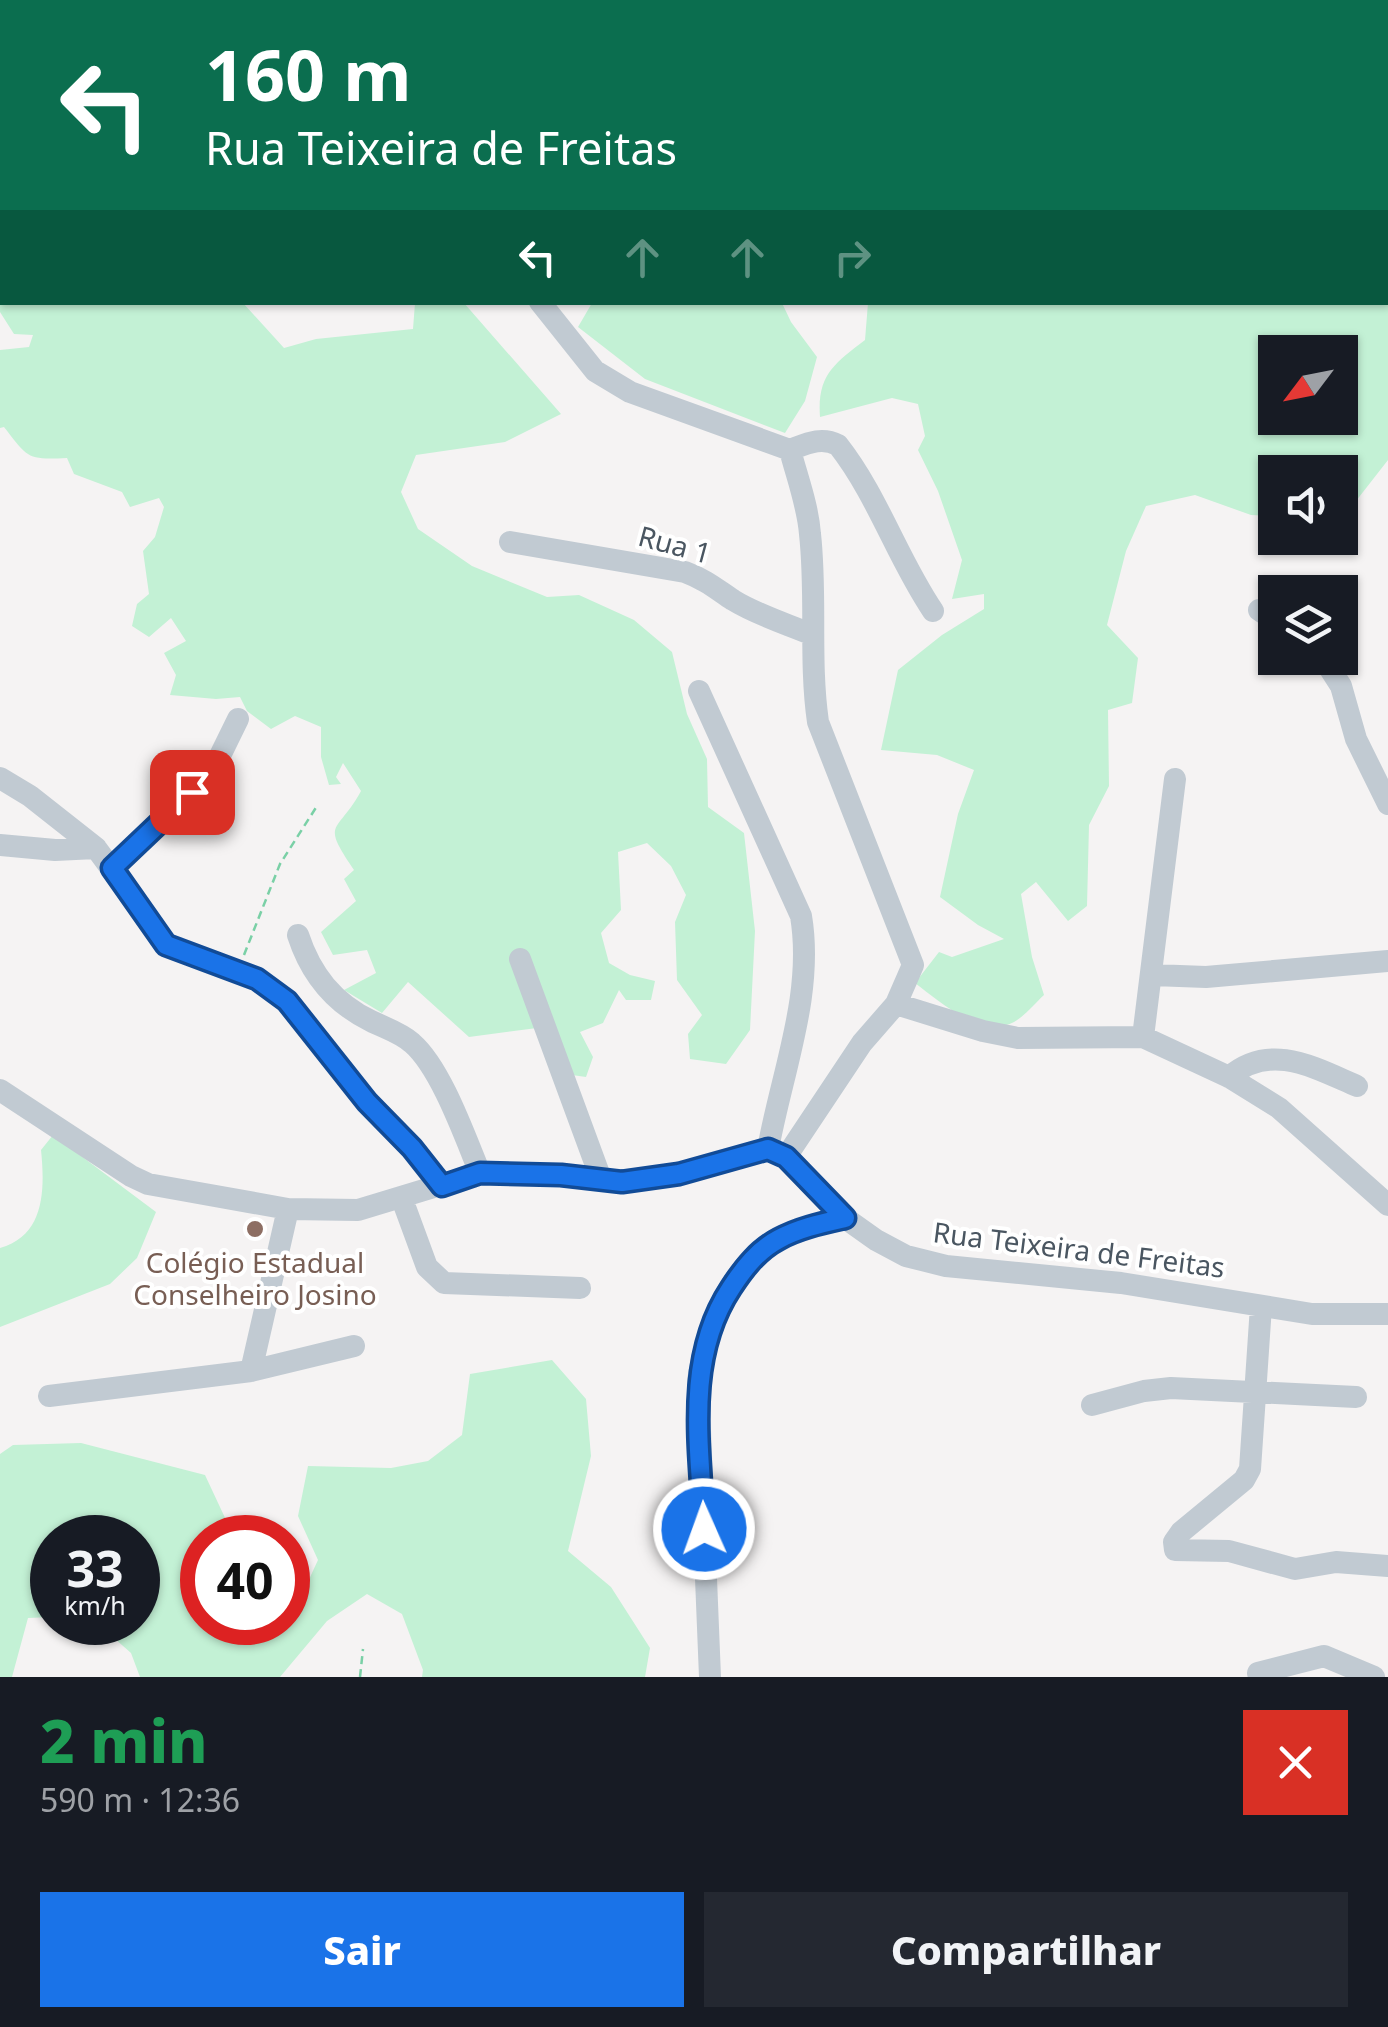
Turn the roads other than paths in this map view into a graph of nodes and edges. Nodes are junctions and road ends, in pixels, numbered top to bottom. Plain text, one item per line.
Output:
1 (542, 305) edge
2 (790, 450) junction
3 (510, 542) dead end
4 (933, 611) dead end
5 (813, 635) junction
6 (1334, 675) edge
7 (698, 692) dead end
8 (238, 720) dead end
9 (0, 778) edge
10 (1175, 780) dead end
11 (1388, 804) edge
12 (0, 845) edge
13 (96, 848) junction
14 (112, 868) junction
15 (298, 936) dead end
16 (520, 959) dead end
17 (1388, 961) edge
18 (1153, 975) junction
19 (896, 1004) junction
20 (1143, 1037) junction
21 (1228, 1077) junction
22 (1357, 1086) dead end
23 (0, 1090) edge
24 (777, 1153) junction
25 (480, 1173) junction
26 (601, 1180) junction
27 (442, 1186) junction
28 (402, 1199) junction
29 (1388, 1205) edge
30 (288, 1209) junction
31 (845, 1218) junction
32 (580, 1288) dead end
33 (1261, 1306) junction
34 (1388, 1314) edge
35 (354, 1346) dead end
36 (251, 1371) junction
37 (1255, 1390) junction
38 (49, 1396) dead end
39 (1356, 1397) dead end
40 (1092, 1405) dead end
41 (1388, 1566) edge
42 (1340, 1669) edge
43 (1258, 1673) dead end
44 (710, 1677) edge
45 (1374, 1677) edge

1 - 2 street
2 - 4 street
2 - 5 street
3 - 5 street, Rua 1
5 - 19 street
6 - 11 street
7 - 24 street
8 - 14 street
9 - 13 street
10 - 18 street
12 - 13 street
13 - 14 street
14 - 27 street
15 - 25 street
16 - 26 street
17 - 18 street
18 - 20 street
19 - 20 street
19 - 24 street
20 - 21 street
21 - 22 street
21 - 29 street
23 - 30 street
24 - 26 street
24 - 31 street, Rua Teixeira de Freitas
25 - 26 street
25 - 27 street
27 - 28 street
28 - 30 street
28 - 32 street
30 - 36 street
31 - 33 street, Rua Teixeira de Freitas
31 - 44 street
33 - 34 street, Rua Teixeira de Freitas
33 - 37 street
35 - 36 street
36 - 38 street
37 - 39 street
37 - 40 street
37 - 41 street
42 - 43 street
42 - 45 street

